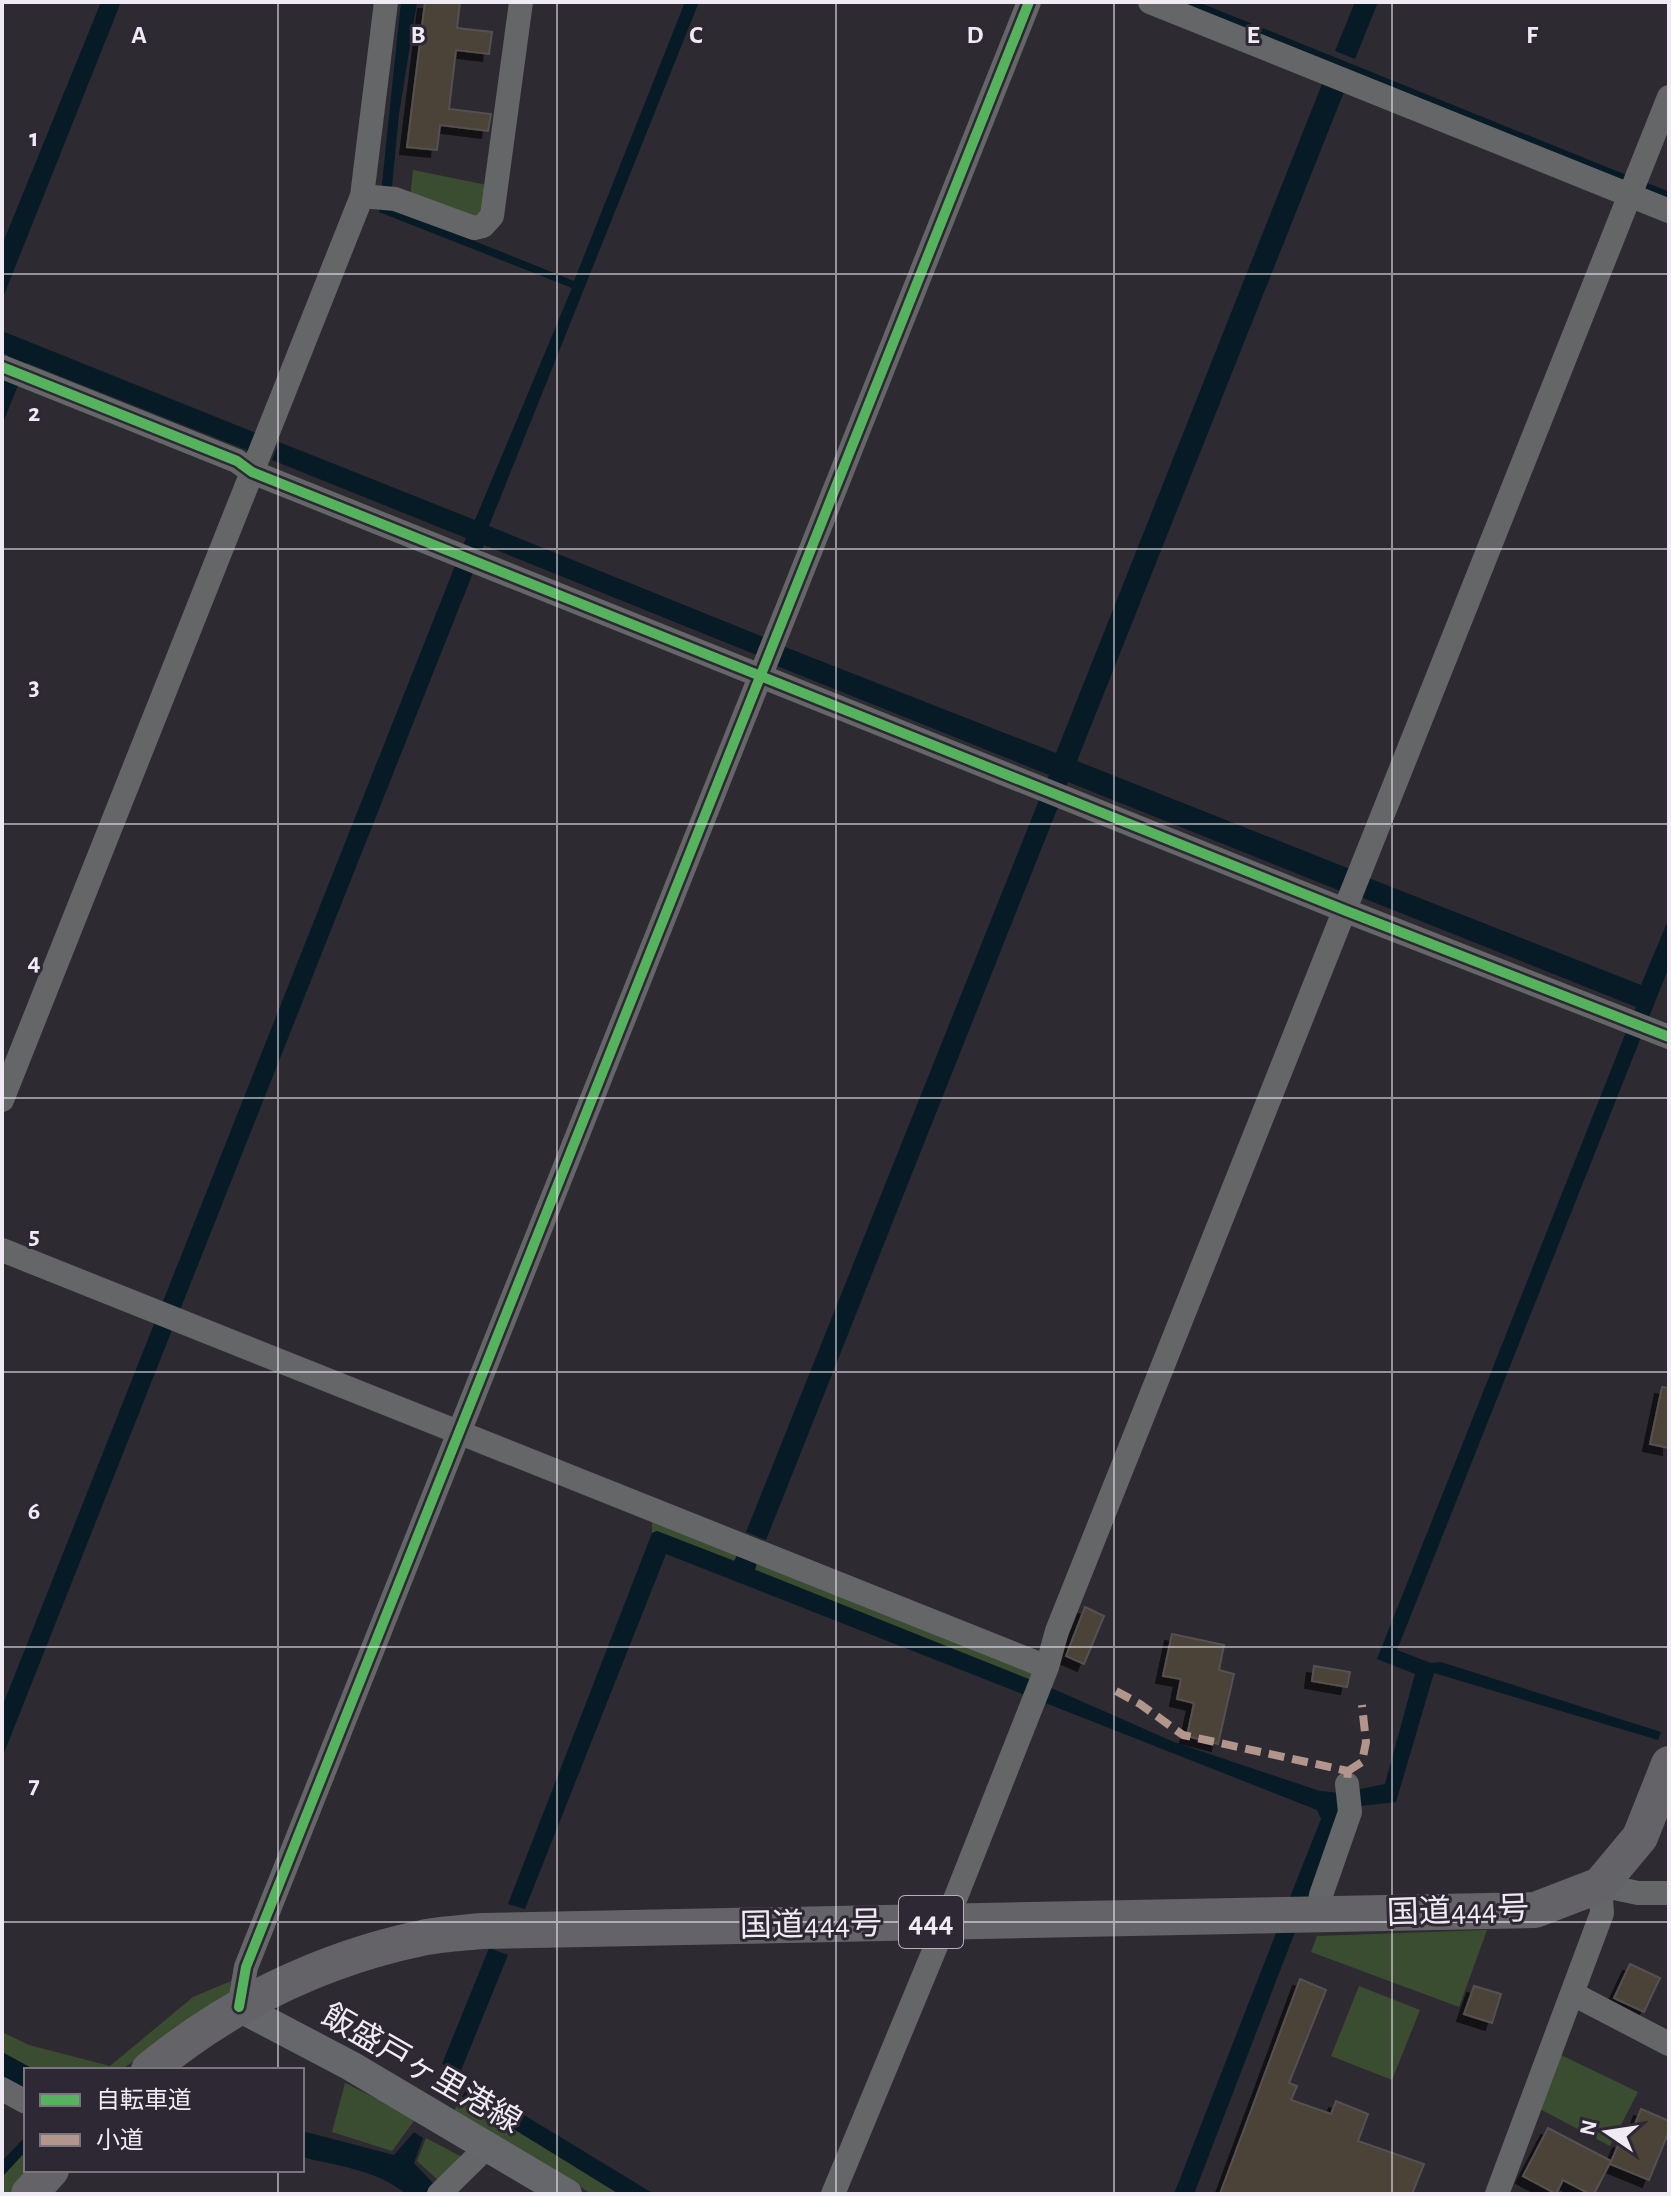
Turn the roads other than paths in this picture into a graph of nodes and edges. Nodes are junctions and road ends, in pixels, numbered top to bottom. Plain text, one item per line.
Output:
1 (386, 2) edge
2 (521, 2) edge
3 (1029, 2) edge
4 (1150, 2) edge
5 (1669, 97) edge
6 (1629, 196) junction
7 (378, 197) junction
8 (1669, 211) edge
9 (2, 367) edge
10 (252, 472) junction
11 (760, 675) junction
12 (1344, 910) junction
13 (1660, 1033) edge
14 (2, 1100) edge
15 (2, 1250) edge
16 (460, 1432) junction
17 (1047, 1667) junction
18 (1669, 1764) edge
19 (1347, 1784) dead end
20 (1600, 1885) junction
21 (1669, 1893) edge
22 (1318, 1914) junction
23 (946, 1922) junction
24 (1573, 1994) junction
25 (239, 2007) junction
26 (1669, 2044) edge
27 (152, 2068) edge
28 (2, 2089) edge
29 (24, 2101) edge
30 (488, 2146) junction
31 (49, 2172) edge
32 (442, 2191) edge
33 (29, 2194) edge
34 (567, 2194) edge
35 (833, 2194) edge
36 (1497, 2194) edge

1 - 7 street
2 - 7 street
3 - 11 street
4 - 6 street
5 - 6 street
6 - 8 street
6 - 12 street
7 - 10 street
9 - 10 street
10 - 11 street
10 - 14 street
11 - 12 street
11 - 16 street
12 - 13 street
12 - 17 street
15 - 16 street
16 - 17 street
16 - 25 street
17 - 23 street
18 - 20 highway, 国道444号 / 444
19 - 22 street
20 - 21 street
20 - 22 highway, 国道444号 / 444
20 - 24 street
22 - 23 highway, 国道444号 / 444
23 - 25 highway, 国道444号 / 444
23 - 35 street
24 - 26 street
24 - 36 street
25 - 27 highway, 国道444号 / 444
25 - 30 main road, 飯盛戸ヶ里港線
28 - 29 street
30 - 32 street
30 - 34 main road, 飯盛戸ヶ里港線
31 - 33 highway

